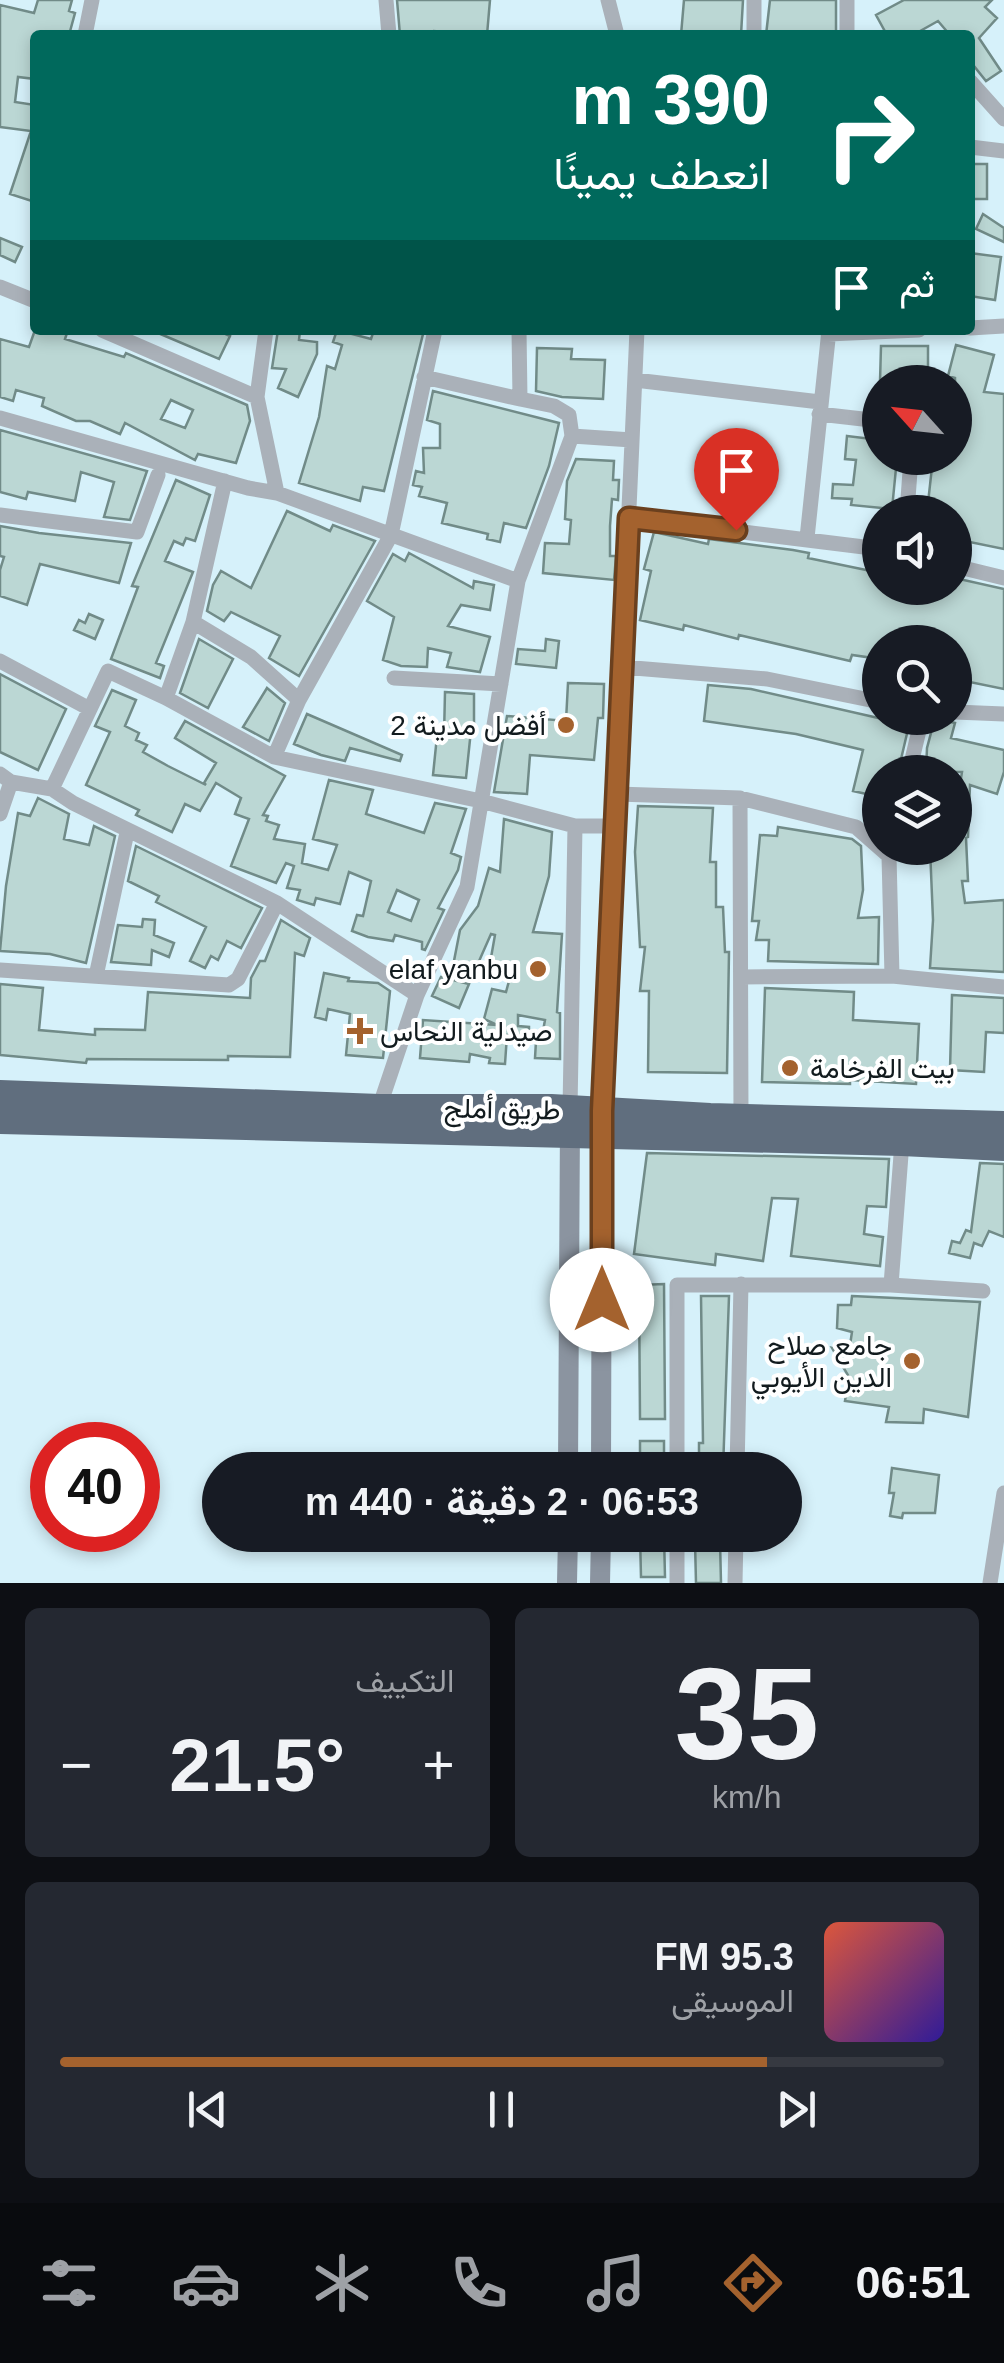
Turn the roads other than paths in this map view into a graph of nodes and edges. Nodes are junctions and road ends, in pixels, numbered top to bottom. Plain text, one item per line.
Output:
1 (92, 0) edge
2 (100, 0) edge
3 (386, 0) edge
4 (608, 0) edge
5 (754, 0) edge
6 (847, 0) edge
7 (86, 30) edge
8 (389, 30) edge
9 (616, 30) edge
10 (754, 30) edge
11 (848, 30) edge
12 (975, 87) edge
13 (1004, 119) edge
14 (975, 148) edge
15 (1004, 151) edge
16 (0, 288) edge
17 (30, 297) edge
18 (1004, 326) edge
19 (975, 328) edge
20 (113, 335) edge
21 (265, 335) edge
22 (434, 335) edge
23 (519, 335) edge
24 (637, 335) edge
25 (828, 335) edge
26 (424, 377) junction
27 (635, 380) junction
28 (257, 398) junction
29 (520, 400) junction
30 (820, 408) junction
31 (862, 417) edge
32 (0, 418) edge
33 (572, 436) junction
34 (632, 440) junction
35 (158, 475) dead end
36 (225, 481) junction
37 (277, 493) junction
38 (0, 516) edge
39 (629, 518) junction
40 (391, 535) junction
41 (808, 538) junction
42 (862, 546) edge
43 (972, 570) edge
44 (1004, 578) edge
45 (518, 581) junction
46 (193, 622) junction
47 (0, 660) edge
48 (622, 667) junction
49 (394, 678) dead end
50 (501, 684) junction
51 (166, 698) junction
52 (862, 699) edge
53 (298, 700) junction
54 (88, 708) junction
55 (972, 713) edge
56 (1004, 714) edge
57 (274, 757) junction
58 (6, 778) edge
59 (52, 789) junction
60 (617, 794) junction
61 (740, 798) junction
62 (481, 801) junction
63 (0, 814) edge
64 (575, 826) junction
65 (615, 826) junction
66 (862, 831) edge
67 (126, 836) dead end
68 (891, 865) edge
69 (277, 903) junction
70 (0, 970) edge
71 (96, 976) junction
72 (892, 976) junction
73 (742, 977) junction
74 (1004, 988) edge
75 (417, 995) junction
76 (0, 1094) edge
77 (379, 1108) junction
78 (742, 1118) junction
79 (0, 1120) edge
80 (570, 1121) junction
81 (602, 1123) junction
82 (1004, 1125) edge
83 (902, 1142) junction
84 (1004, 1147) edge
85 (740, 1284) junction
86 (891, 1285) junction
87 (983, 1291) dead end
88 (568, 1452) edge
89 (601, 1452) edge
90 (677, 1452) edge
91 (737, 1452) edge
92 (1004, 1492) edge
93 (568, 1552) edge
94 (600, 1552) edge
95 (677, 1552) edge
96 (736, 1552) edge
97 (568, 1583) edge
98 (600, 1583) edge
99 (677, 1583) edge
100 (735, 1583) edge
101 (990, 1583) edge

1 - 2 street
1 - 7 street
3 - 8 street
4 - 9 street
5 - 10 street
6 - 11 street
12 - 13 street
14 - 15 street
16 - 17 street
18 - 19 street
20 - 28 street
21 - 28 street
22 - 26 street
23 - 29 street
24 - 27 street
25 - 30 street
26 - 29 street
26 - 40 street
27 - 30 street
27 - 34 street
28 - 37 street
29 - 33 street
30 - 31 street
30 - 41 street
32 - 36 street
33 - 34 street
33 - 45 street
34 - 39 street
35 - 38 street
36 - 37 street
36 - 46 street
37 - 40 street
39 - 41 street
39 - 48 street
40 - 45 street
40 - 53 street
41 - 42 street
43 - 44 street
45 - 50 street
46 - 51 street
46 - 53 street
47 - 54 street
48 - 52 street
48 - 60 street
49 - 50 street
50 - 62 street
51 - 54 street
51 - 57 street
53 - 57 street
54 - 59 street
55 - 56 street
57 - 62 street
58 - 59 street
58 - 63 street
59 - 69 street
60 - 61 street
60 - 65 street
61 - 66 street
61 - 73 street
62 - 64 street
62 - 75 street
64 - 65 street
64 - 80 street
65 - 81 street
67 - 71 street
68 - 72 street
69 - 71 street
69 - 75 street
70 - 71 street
72 - 73 street
72 - 74 street
73 - 78 street
75 - 77 street
76 - 77 highway, طريق أملج
77 - 80 highway, طريق أملج
78 - 81 highway, طريق أملج
78 - 82 highway, طريق أملج
79 - 80 highway, طريق أملج
80 - 81 highway, طريق أملج
80 - 88 street
81 - 83 highway, طريق أملج
81 - 89 street
83 - 84 highway, طريق أملج
83 - 86 street
85 - 86 street
85 - 90 street
85 - 91 street
86 - 87 street
92 - 101 street
93 - 97 street
94 - 98 street
95 - 99 street
96 - 100 street

